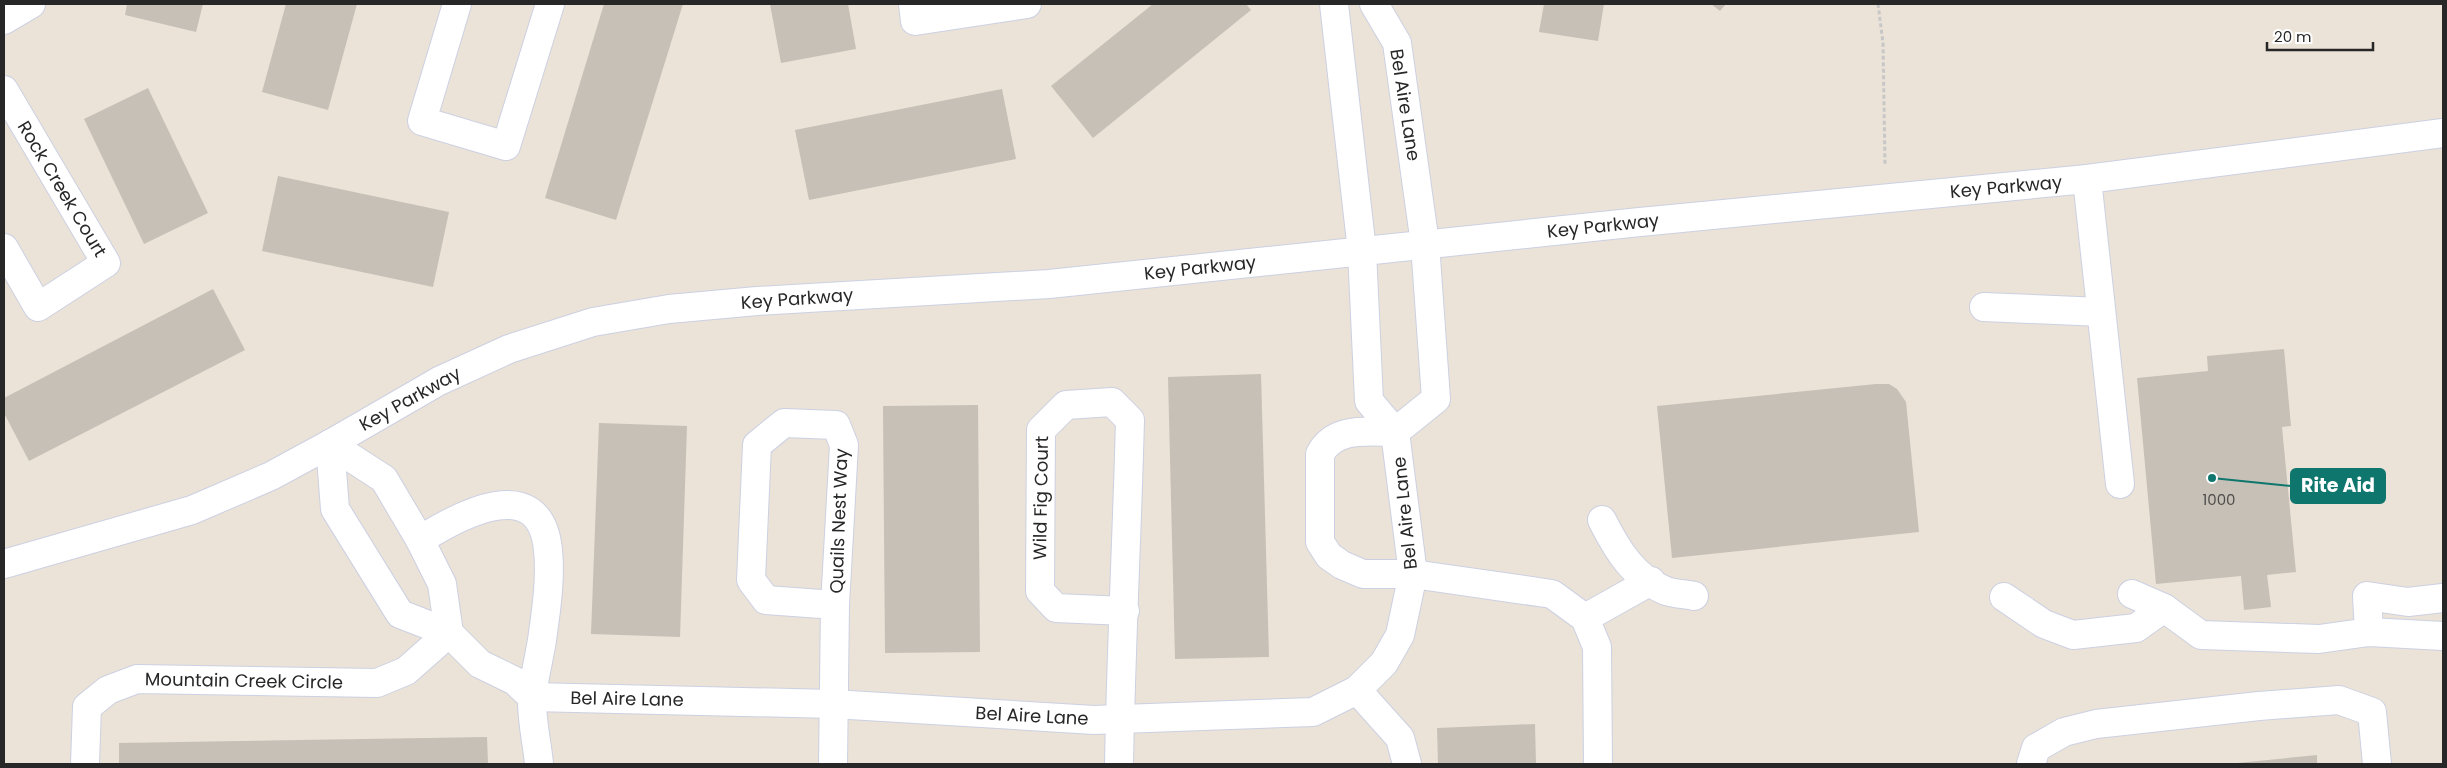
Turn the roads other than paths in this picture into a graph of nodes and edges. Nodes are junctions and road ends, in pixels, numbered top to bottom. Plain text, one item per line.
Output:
1 (31, 4) edge
2 (457, 4) edge
3 (550, 4) edge
4 (912, 4) edge
5 (1027, 4) edge
6 (1334, 4) edge
7 (1374, 4) edge
8 (4, 20) edge
9 (4, 90) edge
10 (2443, 133) edge
11 (2088, 179) junction
12 (1425, 244) junction
13 (4, 248) edge
14 (1362, 251) junction
15 (1984, 307) dead end
16 (2101, 312) junction
17 (1396, 432) junction
18 (330, 444) junction
19 (2120, 484) dead end
20 (1602, 520) dead end
21 (420, 540) junction
22 (4, 564) edge
23 (1413, 574) junction
24 (1652, 582) junction
25 (2132, 594) dead end
26 (1694, 596) dead end
27 (2004, 597) dead end
28 (2443, 598) edge
29 (836, 605) junction
30 (2164, 608) junction
31 (1125, 611) junction
32 (1585, 618) junction
33 (2369, 632) junction
34 (449, 633) junction
35 (2443, 636) edge
36 (1358, 690) junction
37 (532, 697) junction
38 (833, 704) junction
39 (1120, 719) junction
40 (84, 764) edge
41 (539, 764) edge
42 (833, 764) edge
43 (1120, 764) edge
44 (1407, 764) edge
45 (1598, 764) edge
46 (2031, 764) edge
47 (2377, 764) edge

1 - 8 street
2 - 3 street
4 - 5 street
6 - 14 street, Bel Aire Lane
7 - 12 street, Bel Aire Lane
9 - 13 street, Rock Creek Court
10 - 11 street, Key Parkway
11 - 12 street, Key Parkway
11 - 16 street
12 - 14 street, Key Parkway
12 - 17 street, Bel Aire Lane
14 - 17 street, Bel Aire Lane
14 - 18 street, Key Parkway
15 - 16 street
16 - 19 street
17 - 23 street, Bel Aire Lane
17 - 23 street
18 - 21 street
18 - 22 street, Key Parkway
18 - 34 street
20 - 24 street
21 - 34 street
21 - 37 street
23 - 32 street
23 - 36 street, Bel Aire Lane
24 - 26 street
24 - 32 street
25 - 30 street
27 - 30 street
28 - 33 street
29 - 29 street, Quails Nest Way
29 - 38 street, Quails Nest Way
30 - 33 street
31 - 31 street, Wild Fig Court
31 - 39 street, Wild Fig Court
32 - 45 street
33 - 35 street
34 - 37 street
34 - 40 street, Mountain Creek Circle
36 - 39 street, Bel Aire Lane
36 - 44 street
37 - 38 street, Bel Aire Lane
37 - 41 street
38 - 39 street, Bel Aire Lane
38 - 42 street, Quails Nest Way
39 - 43 street, Wild Fig Court
46 - 47 street

